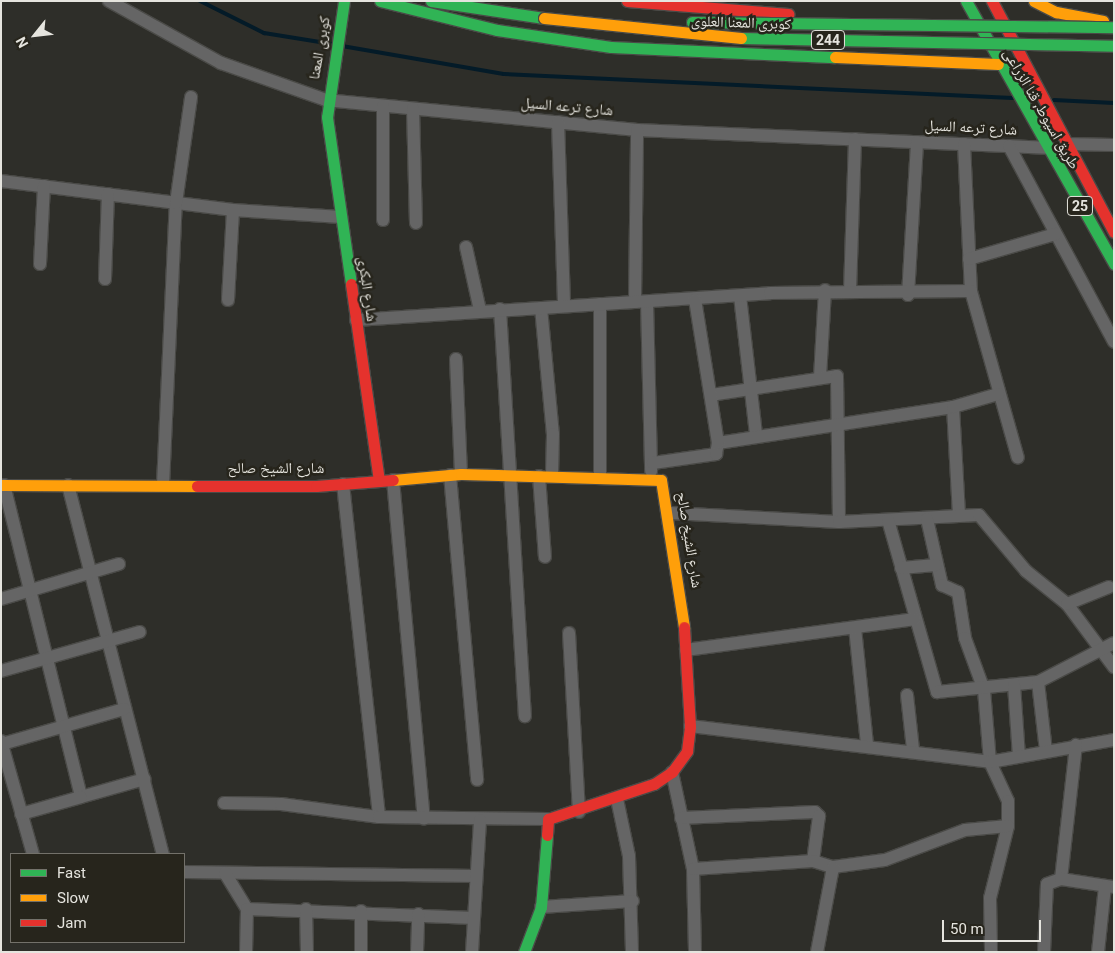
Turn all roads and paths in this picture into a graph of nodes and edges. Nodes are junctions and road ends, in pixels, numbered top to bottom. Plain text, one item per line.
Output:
1 (109, 1) edge
2 (344, 1) edge
3 (380, 1) edge
4 (431, 1) edge
5 (521, 1) edge
6 (626, 1) edge
7 (966, 1) edge
8 (992, 1) edge
9 (1034, 1) edge
10 (699, 4) edge
11 (784, 7) edge
12 (974, 19) junction
13 (1001, 19) junction
14 (1114, 26) edge
15 (1114, 46) edge
16 (998, 64) junction
17 (191, 97) dead end
18 (326, 100) junction
19 (383, 106) junction
20 (412, 109) junction
21 (558, 122) junction
22 (637, 130) junction
23 (855, 139) junction
24 (917, 142) junction
25 (964, 144) junction
26 (1065, 144) junction
27 (1114, 145) edge
28 (1009, 146) junction
29 (1046, 148) junction
30 (1, 181) edge
31 (44, 186) junction
32 (108, 194) junction
33 (176, 203) junction
34 (233, 210) junction
35 (342, 217) junction
36 (382, 220) dead end
37 (416, 223) dead end
38 (1114, 232) edge
39 (1055, 234) junction
40 (466, 247) dead end
41 (969, 259) junction
42 (40, 264) dead end
43 (1114, 264) edge
44 (105, 279) dead end
45 (825, 290) junction
46 (850, 291) junction
47 (971, 291) junction
48 (908, 295) junction
49 (740, 296) junction
50 (228, 300) dead end
51 (695, 300) junction
52 (641, 302) junction
53 (600, 304) junction
54 (564, 306) junction
55 (541, 308) junction
56 (500, 309) junction
57 (480, 310) junction
58 (356, 320) junction
59 (1114, 342) edge
60 (456, 359) dead end
61 (820, 377) junction
62 (750, 387) junction
63 (998, 394) junction
64 (711, 395) junction
65 (953, 407) junction
66 (838, 422) junction
67 (756, 435) junction
68 (718, 444) junction
69 (1018, 458) dead end
70 (653, 464) junction
71 (456, 475) junction
72 (511, 476) junction
73 (545, 476) junction
74 (600, 477) junction
75 (649, 478) junction
76 (393, 480) junction
77 (380, 481) junction
78 (343, 484) junction
79 (2, 485) edge
80 (68, 485) junction
81 (162, 485) junction
82 (671, 513) junction
83 (959, 516) junction
84 (927, 519) junction
85 (888, 520) junction
86 (839, 522) junction
87 (545, 558) dead end
88 (119, 564) dead end
89 (936, 565) junction
90 (901, 568) junction
91 (89, 572) junction
92 (1109, 587) dead end
93 (30, 591) junction
94 (1, 599) edge
95 (1066, 604) junction
96 (915, 619) junction
97 (855, 628) junction
98 (140, 632) dead end
99 (569, 633) dead end
100 (106, 643) junction
101 (1114, 643) edge
102 (1100, 648) junction
103 (686, 650) junction
104 (48, 659) junction
105 (1114, 667) edge
106 (1, 671) edge
107 (1038, 682) junction
108 (1014, 685) junction
109 (984, 690) junction
110 (908, 695) dead end
111 (124, 709) junction
112 (525, 716) dead end
113 (64, 726) junction
114 (690, 726) junction
115 (1114, 740) edge
116 (2, 742) edge
117 (867, 745) junction
118 (1076, 745) junction
119 (913, 749) junction
120 (1046, 751) junction
121 (1019, 756) junction
122 (990, 762) junction
123 (672, 772) junction
124 (144, 779) junction
125 (477, 780) dead end
126 (81, 797) junction
127 (617, 799) junction
128 (224, 803) dead end
129 (579, 812) junction
130 (21, 814) junction
131 (379, 817) junction
132 (681, 818) junction
133 (424, 819) junction
134 (548, 819) junction
135 (480, 820) junction
136 (1008, 826) junction
137 (33, 853) edge
138 (163, 853) edge
139 (813, 861) junction
140 (833, 867) junction
141 (693, 869) junction
142 (185, 872) edge
143 (225, 873) junction
144 (476, 876) junction
145 (1061, 879) junction
146 (1109, 886) edge
147 (633, 901) junction
148 (541, 907) junction
149 (306, 908) junction
150 (248, 909) junction
151 (362, 911) junction
152 (418, 914) junction
153 (474, 918) junction
154 (246, 952) edge
155 (307, 952) edge
156 (361, 952) edge
157 (417, 952) edge
158 (472, 952) edge
159 (524, 952) edge
160 (632, 952) edge
161 (695, 952) edge
162 (817, 952) edge
163 (991, 952) edge
164 (1044, 952) edge
165 (1098, 952) edge

1 - 18 street, شارع ترعه السيل
2 - 18 main road, كوبرى المعنا
3 - 16 main road
4 - 15 main road, كوبرى المعنا العلوى / 244, bridge
5 - 14 main road, كوبرى المعنا العلوى / 244, bridge
6 - 10 main road
7 - 12 main road, 25
8 - 13 main road, 25
9 - 14 main road
10 - 11 main road
11 - 12 main road
12 - 13 main road
12 - 16 main road, طريق اسيوط, قنا الزراعى / 25
13 - 26 main road, طريق اسيوط, قنا الزراعى / 25
16 - 29 main road, طريق اسيوط, قنا الزراعى / 25
17 - 33 street
18 - 19 street, شارع ترعه السيل
18 - 35 main road, شارع البكرى
19 - 20 street, شارع ترعه السيل
19 - 36 street
20 - 21 street, شارع ترعه السيل
20 - 37 street
21 - 22 street, شارع ترعه السيل
21 - 54 street
22 - 23 street, شارع ترعه السيل
22 - 52 street
23 - 24 street, شارع ترعه السيل
23 - 46 street
24 - 25 street, شارع ترعه السيل
24 - 48 street
25 - 28 street, شارع ترعه السيل
25 - 41 street
26 - 27 street
26 - 38 main road, طريق اسيوط, قنا الزراعى / 25
28 - 29 street, شارع ترعه السيل
28 - 39 street
29 - 43 main road, طريق اسيوط, قنا الزراعى / 25
30 - 31 street
31 - 32 street
31 - 42 street
32 - 33 street
32 - 44 street
33 - 34 street
33 - 81 street
34 - 35 street
34 - 50 street
35 - 58 main road, شارع البكرى
39 - 41 street
39 - 59 street
40 - 57 street
41 - 47 street
45 - 46 street
45 - 49 street
45 - 61 street
46 - 48 street
47 - 48 street
47 - 63 street
49 - 51 street
49 - 62 street
51 - 52 street
51 - 64 street
52 - 53 street
52 - 70 street
53 - 54 street
53 - 74 street
54 - 55 street
55 - 56 street
55 - 73 street
56 - 57 street
56 - 72 street
57 - 58 street
58 - 77 main road, شارع البكرى
60 - 71 street
61 - 62 street
61 - 66 street
62 - 64 street
62 - 67 street
63 - 65 street
63 - 69 street
64 - 68 street
65 - 66 street
65 - 83 street
66 - 67 street
66 - 86 street
67 - 68 street
68 - 70 street
70 - 75 street
71 - 72 main road, شارع الشيخ صالح
71 - 76 main road, شارع الشيخ صالح
71 - 125 street
72 - 73 main road, شارع الشيخ صالح
72 - 112 street
73 - 74 main road, شارع الشيخ صالح
73 - 87 street
74 - 75 main road, شارع الشيخ صالح
75 - 82 main road, شارع الشيخ صالح
76 - 77 main road, شارع الشيخ صالح
76 - 133 street
77 - 78 main road, شارع الشيخ صالح
78 - 81 main road, شارع الشيخ صالح
78 - 131 street
79 - 80 main road, شارع الشيخ صالح
79 - 93 street
80 - 81 main road, شارع الشيخ صالح
80 - 91 street
82 - 86 street
82 - 103 main road, شارع الشيخ صالح
83 - 84 street
83 - 95 street
84 - 85 street
84 - 89 street
85 - 86 street
85 - 90 street
88 - 91 street
89 - 90 street
89 - 109 street
90 - 96 street
91 - 93 street
91 - 100 street
92 - 95 street
93 - 94 street
93 - 104 street
95 - 102 street
96 - 97 street
96 - 109 street
97 - 103 street
97 - 117 street
98 - 100 street
99 - 129 street
100 - 104 street
100 - 111 street
101 - 102 street
102 - 105 street
102 - 107 street
103 - 114 main road, شارع الشيخ صالح
104 - 106 street
104 - 113 street
107 - 108 street
107 - 120 street
108 - 109 street
108 - 121 street
109 - 122 street
110 - 119 street
111 - 113 street
111 - 124 street
113 - 116 street
113 - 126 street
114 - 117 street
114 - 123 main road, شارع الشيخ صالح
115 - 118 street
116 - 130 street
117 - 119 street
118 - 120 street
118 - 145 street
119 - 122 street
120 - 121 street
121 - 122 street
122 - 136 street
123 - 127 main road, شارع الشيخ صالح
123 - 132 street
124 - 126 street
124 - 138 street
126 - 130 street
127 - 129 main road, شارع الشيخ صالح
127 - 147 street
128 - 131 street, شارع الشيخ صالح
129 - 134 main road, شارع الشيخ صالح
130 - 137 street
131 - 133 street, شارع الشيخ صالح
132 - 139 street
132 - 141 street
133 - 135 street, شارع الشيخ صالح
134 - 135 street, شارع الشيخ صالح
134 - 148 main road
135 - 144 street
136 - 140 street
136 - 163 street
139 - 140 street
139 - 141 street
140 - 162 street
141 - 161 street
142 - 143 street
143 - 144 street
143 - 150 street
144 - 153 street
145 - 146 street
145 - 164 street
146 - 165 street
147 - 148 street
147 - 160 street
148 - 159 main road
149 - 150 street
149 - 151 street
149 - 155 street
150 - 154 street
151 - 152 street
151 - 156 street
152 - 153 street
152 - 157 street
153 - 158 street

